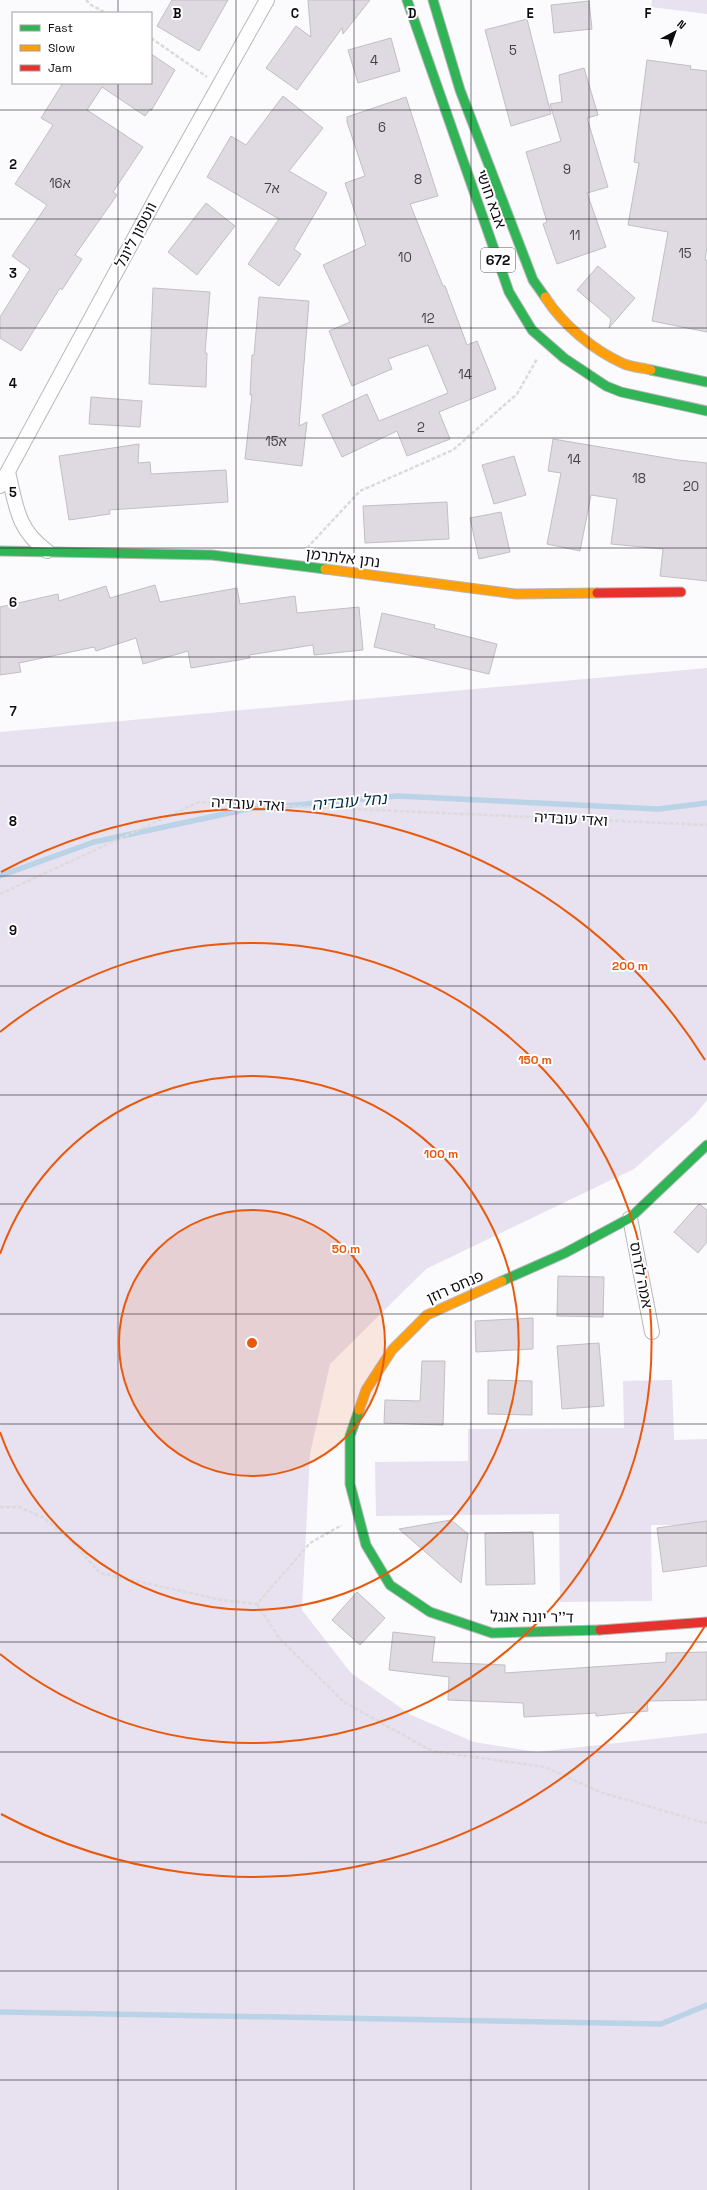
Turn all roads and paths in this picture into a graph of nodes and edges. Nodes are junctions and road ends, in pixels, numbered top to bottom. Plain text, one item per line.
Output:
1 (86, 0) edge
2 (267, 0) edge
3 (407, 0) edge
4 (433, 0) edge
5 (104, 12) edge
6 (152, 39) edge
7 (220, 87) junction
8 (547, 342) junction
9 (707, 382) edge
10 (707, 411) edge
11 (8, 472) junction
12 (0, 486) edge
13 (0, 551) edge
14 (47, 551) junction
15 (292, 565) junction
16 (681, 592) dead end
17 (707, 825) edge
18 (0, 894) edge
19 (707, 1145) edge
20 (630, 1218) junction
21 (652, 1332) dead end
22 (0, 1507) edge
23 (358, 1517) junction
24 (366, 1545) joint
25 (257, 1604) junction
26 (707, 1622) edge
27 (707, 1822) edge

1 - 5 path
2 - 7 street, ווטסון ליונל
3 - 8 street, אבא חושי / 672
4 - 9 street, אבא חושי / 672
6 - 7 path
7 - 11 street, ווטסון ליונל
8 - 10 street, אבא חושי / 672
8 - 15 path
11 - 12 street, ווטסון ליונל
11 - 14 street
13 - 14 street, נתן אלתרמן
14 - 15 street, נתן אלתרמן
15 - 16 street, נתן אלתרמן
17 - 18 path, ואדי עובדיה
19 - 20 street, פנחס רוזן
20 - 21 street, אמה לזרוס
20 - 23 street, פנחס רוזן
22 - 25 path
23 - 24 street, פנחס רוזן
23 - 25 path
24 - 26 street, ד''ר יונה אנגל
25 - 27 path

